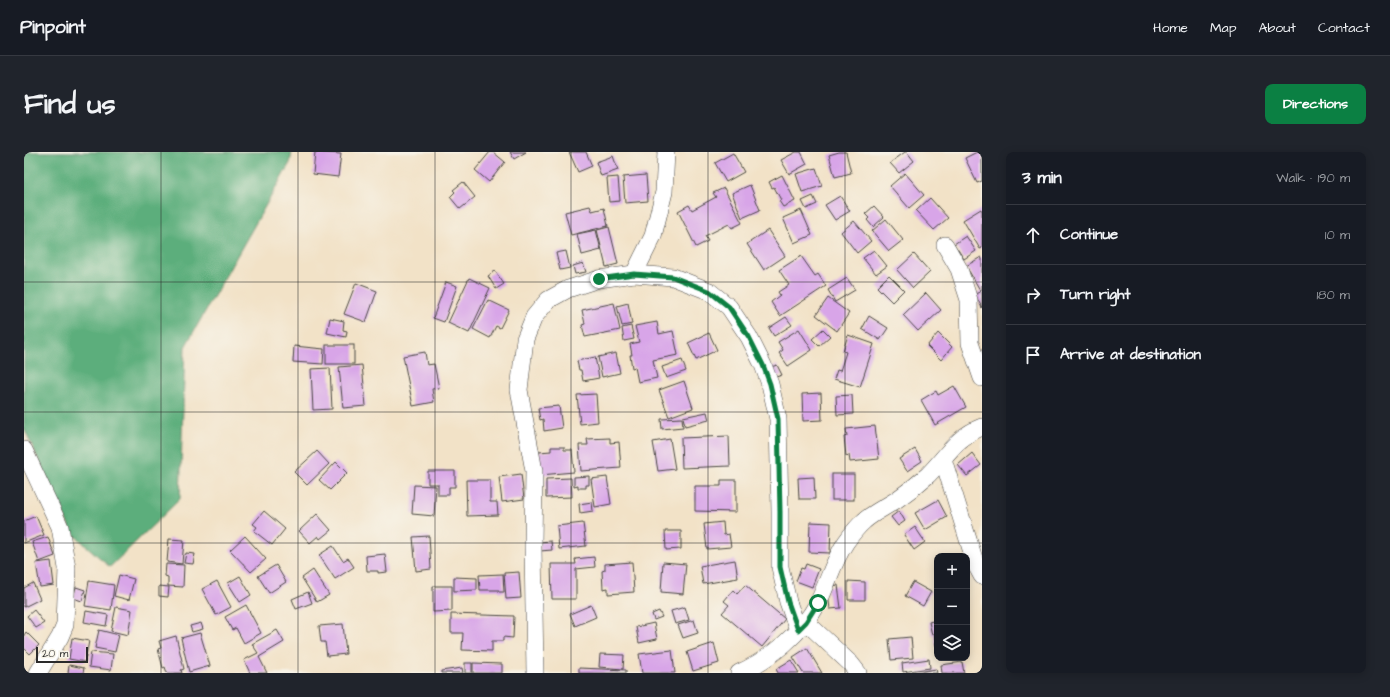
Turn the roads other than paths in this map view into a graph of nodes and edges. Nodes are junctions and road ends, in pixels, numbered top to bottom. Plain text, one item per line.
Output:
1 (666, 152) edge
2 (945, 245) dead end
3 (634, 274) junction
4 (982, 378) edge
5 (982, 427) edge
6 (24, 450) edge
7 (943, 459) junction
8 (982, 576) edge
9 (802, 626) junction
10 (38, 673) edge
11 (535, 673) edge
12 (739, 673) edge
13 (858, 673) edge

1 - 3 street
2 - 4 street
3 - 9 street
3 - 11 street
5 - 7 street
6 - 10 street
7 - 8 street
7 - 9 street
9 - 12 street
9 - 13 street

